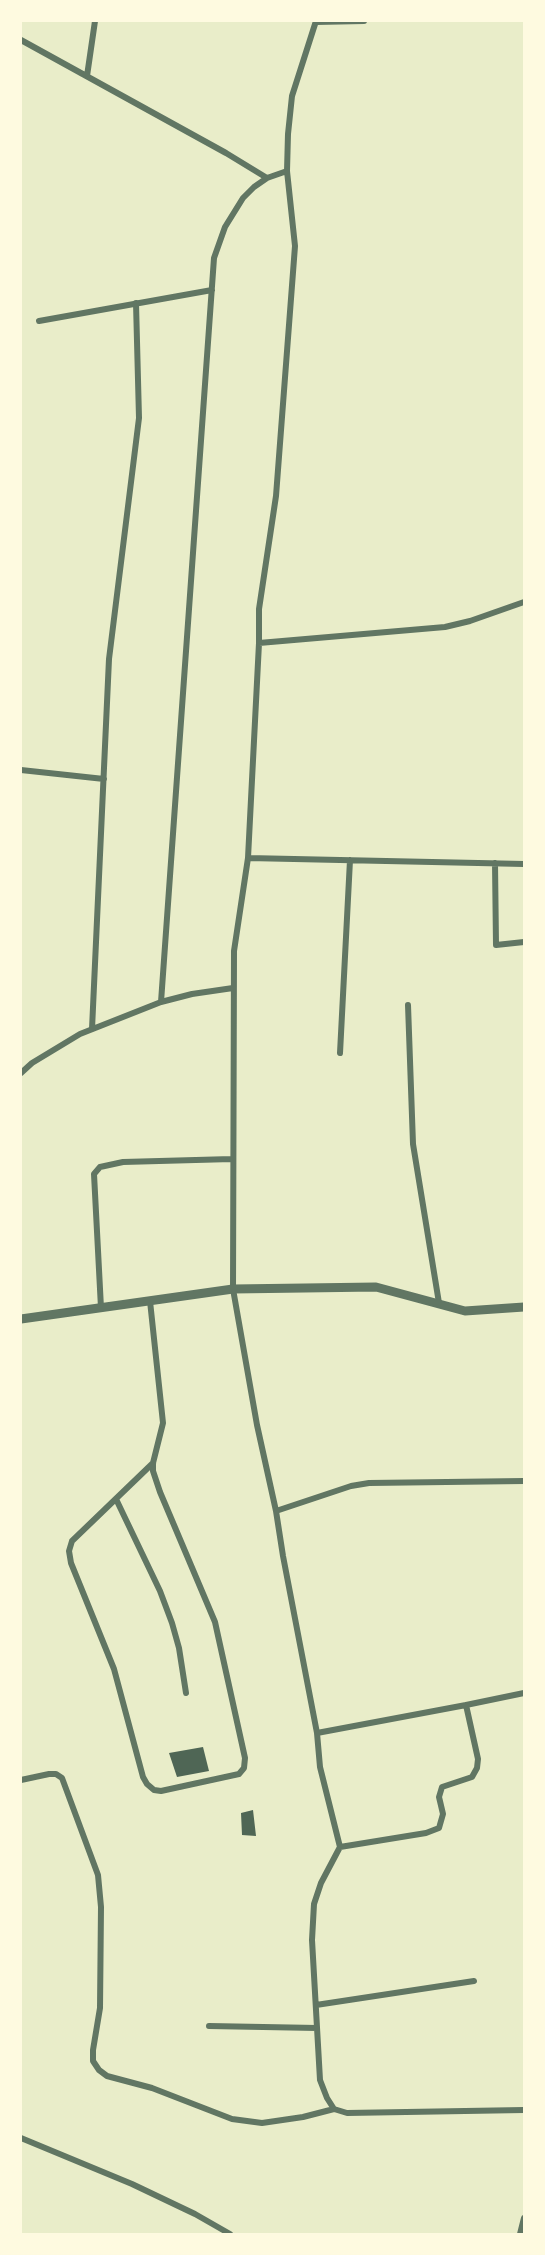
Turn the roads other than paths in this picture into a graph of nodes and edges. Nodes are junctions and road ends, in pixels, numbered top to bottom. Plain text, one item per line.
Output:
1 (95, 21) edge
2 (364, 21) edge
3 (316, 22) edge
4 (21, 40) edge
5 (87, 76) junction
6 (287, 171) junction
7 (267, 178) junction
8 (212, 290) junction
9 (136, 303) junction
10 (39, 321) dead end
11 (524, 602) edge
12 (260, 643) junction
13 (21, 770) edge
14 (104, 779) junction
15 (248, 858) junction
16 (350, 860) junction
17 (495, 863) junction
18 (524, 864) edge
19 (524, 942) edge
20 (233, 988) junction
21 (161, 1002) junction
22 (408, 1005) dead end
23 (92, 1029) junction
24 (340, 1053) dead end
25 (21, 1073) edge
26 (232, 1160) junction
27 (233, 1289) junction
28 (150, 1301) junction
29 (440, 1303) junction
30 (524, 1307) edge
31 (101, 1308) junction
32 (21, 1319) edge
33 (153, 1462) junction
34 (524, 1481) edge
35 (116, 1499) junction
36 (276, 1511) junction
37 (186, 1693) dead end
38 (524, 1693) edge
39 (466, 1705) junction
40 (317, 1733) junction
41 (21, 1780) edge
42 (340, 1847) junction
43 (474, 1981) dead end
44 (316, 2005) junction
45 (209, 2026) dead end
46 (317, 2028) junction
47 (334, 2109) junction
48 (524, 2110) edge
49 (21, 2138) edge
50 (524, 2218) edge
51 (230, 2234) edge
52 (520, 2234) edge

1 - 5 street
2 - 3 street
3 - 6 street
4 - 5 street
5 - 7 street
6 - 7 street
6 - 12 street
7 - 8 street
8 - 9 street
8 - 21 street
9 - 10 street
9 - 14 street
11 - 12 street
12 - 15 street
13 - 14 street
14 - 23 street
15 - 16 street
15 - 20 street
16 - 17 street
16 - 24 street
17 - 18 street
17 - 19 street
20 - 21 street
20 - 26 street
21 - 23 street
22 - 29 street
23 - 25 street
26 - 27 street
26 - 31 street
27 - 28 street
27 - 29 street
27 - 36 street
28 - 31 street
28 - 33 street
29 - 30 street
31 - 32 street
33 - 35 street
33 - 35 street
34 - 36 street
35 - 37 street
36 - 40 street
38 - 39 street
39 - 40 street
39 - 42 street
40 - 42 street
41 - 47 street
42 - 44 street
43 - 44 street
44 - 46 street
45 - 46 street
46 - 47 street
47 - 48 street
49 - 51 street
50 - 52 street

